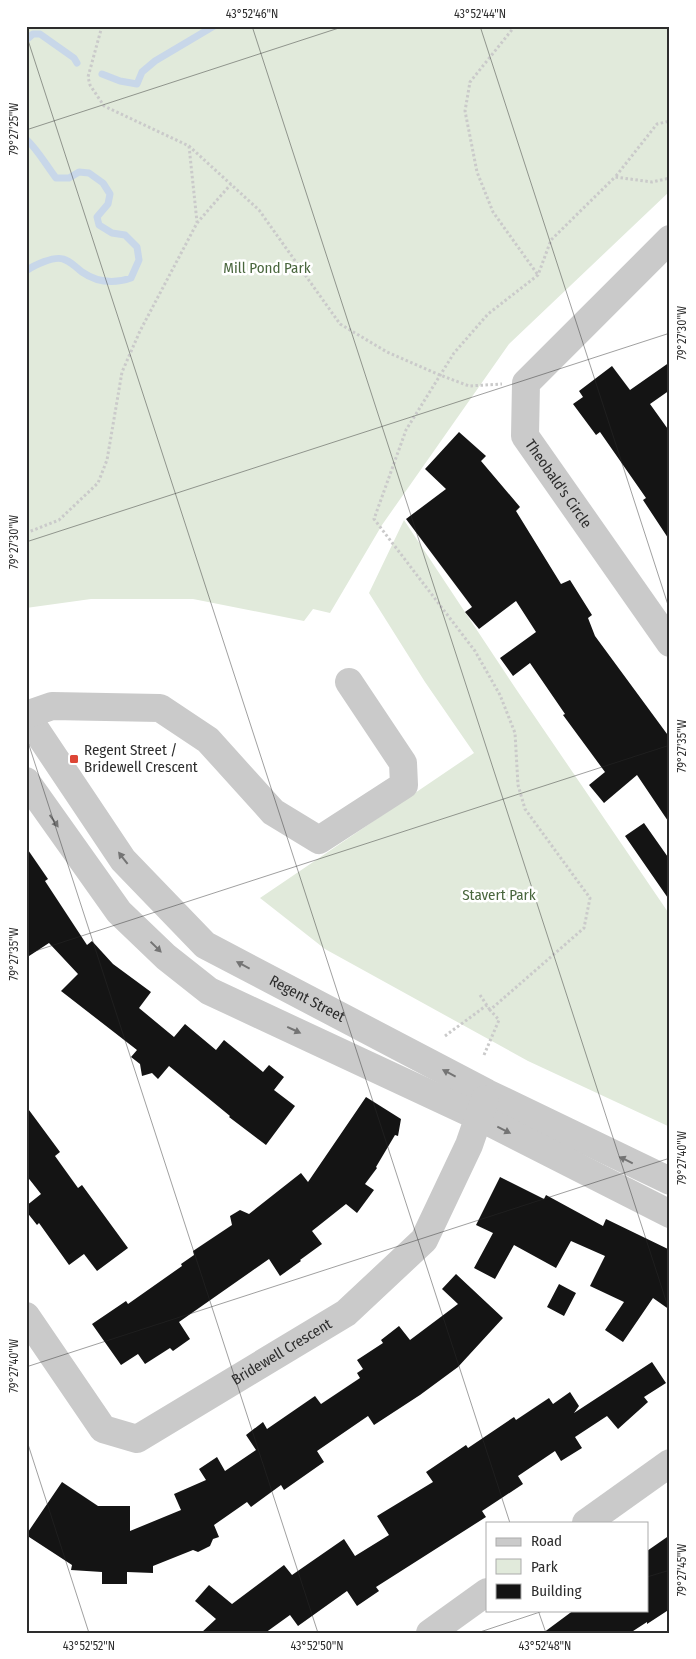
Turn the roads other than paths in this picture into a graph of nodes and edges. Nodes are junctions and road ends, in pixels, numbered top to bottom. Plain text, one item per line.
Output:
1 (670, 239) edge
2 (670, 643) edge
3 (349, 682) dead end
4 (26, 715) edge
5 (26, 781) edge
6 (483, 1105) junction
7 (670, 1181) edge
8 (670, 1214) edge
9 (26, 1316) edge
10 (670, 1463) edge
11 (587, 1522) edge
12 (486, 1593) edge
13 (430, 1633) edge

1 - 2 street, Theobald's Circle
3 - 4 street
6 -> 4 street, Regent Street
5 -> 6 street, Regent Street
7 -> 6 street, Regent Street
6 -> 8 street, Regent Street
6 - 9 street, Bridewell Crescent
10 - 11 street
12 - 13 street

